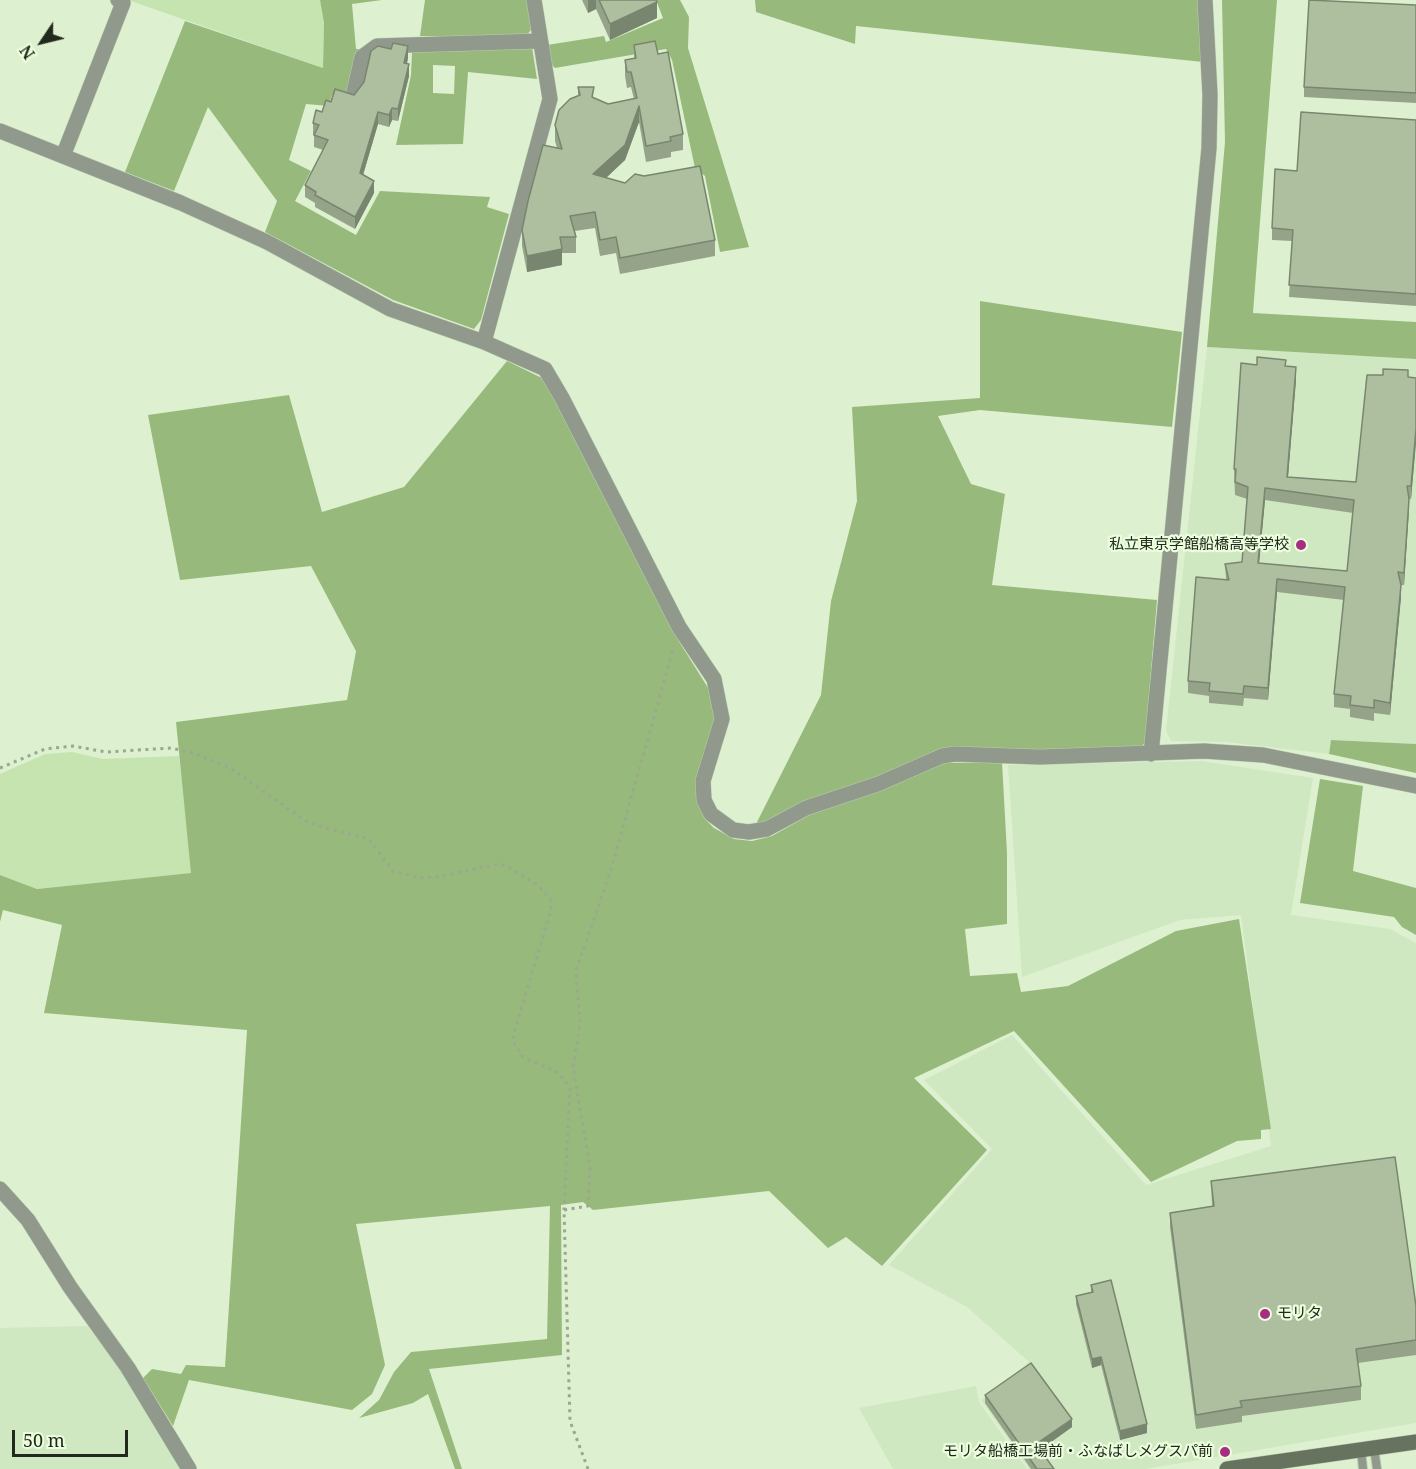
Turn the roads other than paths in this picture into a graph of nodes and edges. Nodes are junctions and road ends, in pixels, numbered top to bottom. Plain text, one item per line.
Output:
1 (118, 0) edge
2 (534, 0) edge
3 (1205, 0) edge
4 (539, 41) junction
5 (354, 92) edge
6 (0, 131) edge
7 (63, 156) junction
8 (484, 342) junction
9 (1151, 754) junction
10 (1416, 786) edge
11 (0, 1189) edge
12 (1416, 1442) edge
13 (1368, 1449) junction
14 (189, 1469) edge
15 (1227, 1469) edge
16 (1363, 1469) edge
17 (1377, 1469) edge

1 - 7 street
2 - 4 street
3 - 9 street
4 - 5 street
4 - 8 street
6 - 7 street
7 - 8 street
8 - 9 street
9 - 10 street
11 - 14 street
12 - 13 main road
13 - 15 main road
13 - 16 lane
13 - 17 lane

